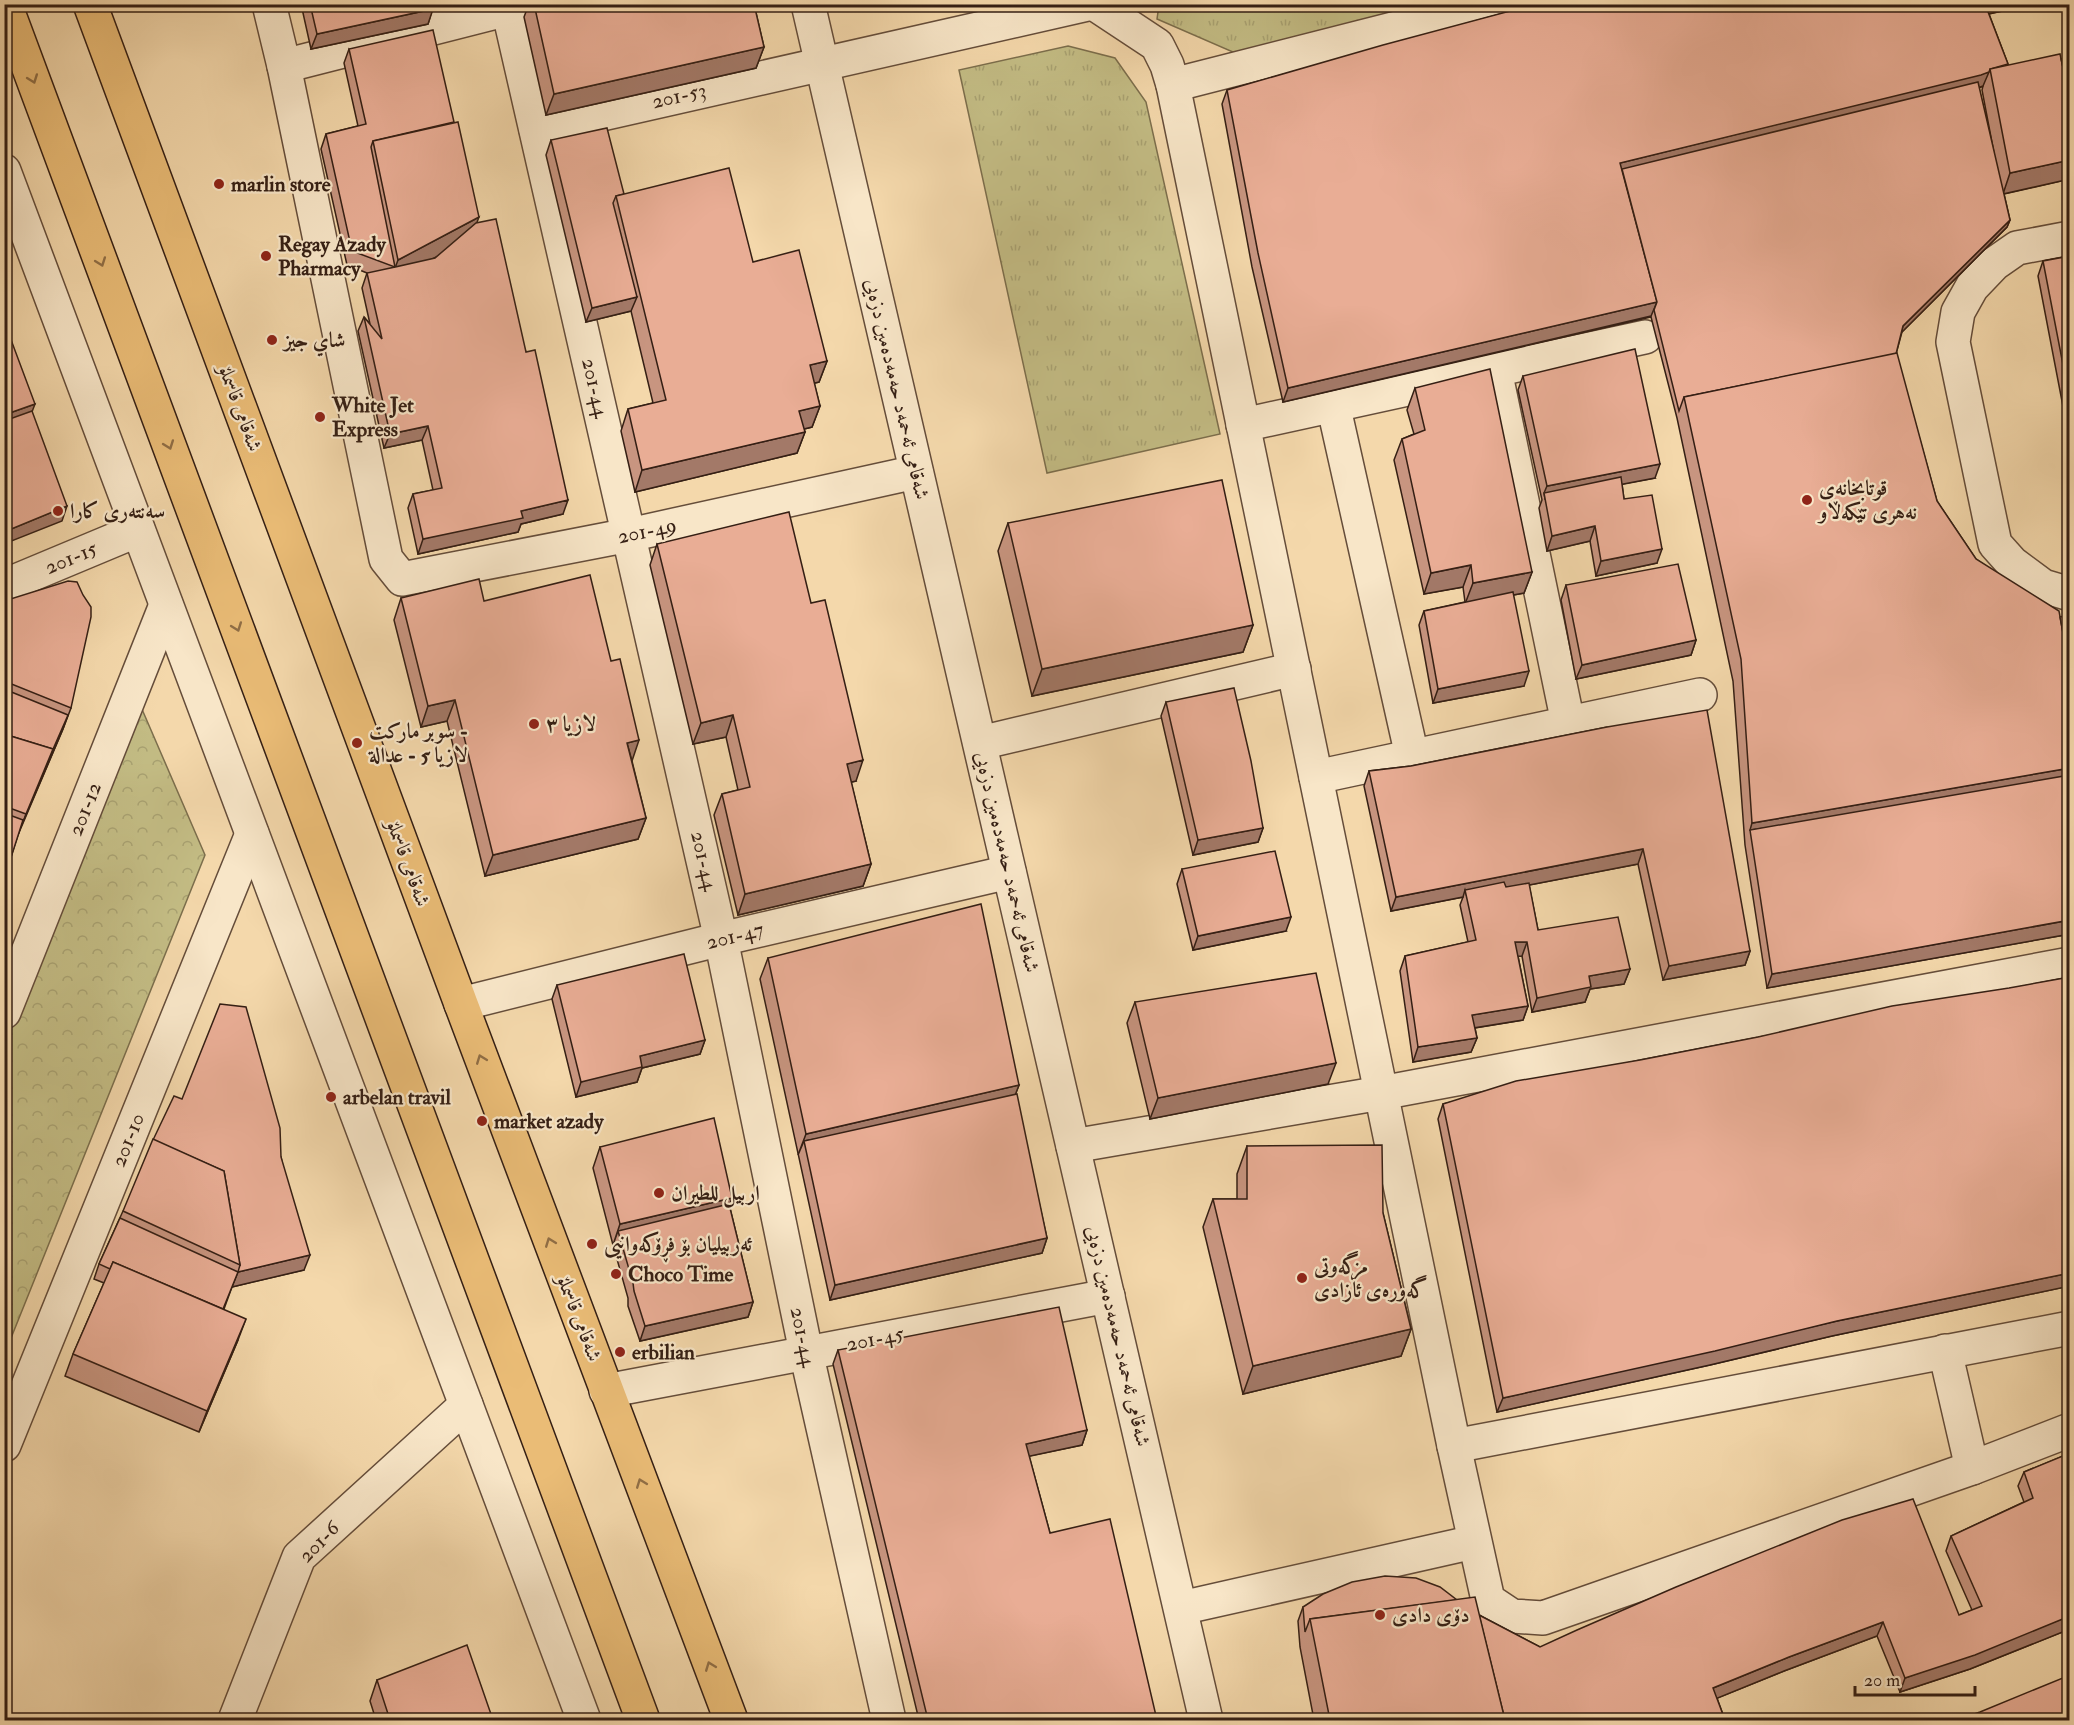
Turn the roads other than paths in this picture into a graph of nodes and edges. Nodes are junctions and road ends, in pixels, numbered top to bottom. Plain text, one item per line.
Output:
1 (5, 4) edge
2 (90, 4) edge
3 (269, 4) edge
4 (808, 4) edge
5 (1088, 4) edge
6 (1095, 4) edge
7 (1491, 4) edge
8 (508, 7) edge
9 (822, 63) junction
10 (284, 66) junction
11 (1173, 85) junction
12 (536, 129) junction
13 (4, 171) edge
14 (2070, 238) edge
15 (1645, 337) dead end
16 (1495, 370) junction
17 (1333, 404) junction
18 (1243, 425) junction
19 (916, 472) junction
20 (138, 530) junction
21 (629, 535) junction
22 (4, 586) edge
23 (2070, 594) edge
24 (166, 605) junction
25 (1294, 669) junction
26 (1700, 695) dead end
27 (1568, 723) junction
28 (980, 743) junction
29 (1412, 756) junction
30 (1316, 777) junction
31 (252, 834) junction
32 (1009, 872) junction
33 (722, 939) junction
34 (2070, 963) edge
35 (461, 1004) junction
36 (4, 1012) edge
37 (1381, 1093) junction
38 (1073, 1146) junction
39 (1108, 1296) junction
40 (2070, 1328) edge
41 (806, 1352) junction
42 (1945, 1352) junction
43 (606, 1391) junction
44 (466, 1406) junction
45 (2070, 1430) edge
46 (4, 1445) edge
47 (1454, 1446) junction
48 (1972, 1468) junction
49 (1474, 1542) junction
50 (1181, 1608) junction
51 (235, 1720) edge
52 (584, 1720) edge
53 (643, 1720) edge
54 (730, 1720) edge
55 (889, 1720) edge
56 (1206, 1720) edge

1 -> 53 main road
2 - 35 main road, شەقامی قاسملۆ
3 - 10 street
4 - 9 street, شەقامی ئەحمەد حەمەدەمین دزەیی
5 - 9 street, 201-53
6 - 11 street
7 - 11 street
8 - 10 street
8 - 12 street, 201-44
9 - 12 street, 201-53
9 - 19 street, شەقامی ئەحمەد حەمەدەمین دزەیی
10 - 21 street, 201-49
11 - 18 street
12 - 21 street, 201-44
13 - 20 street
14 - 23 street
15 - 16 street
16 - 17 street
16 - 27 street
17 - 18 street
17 - 29 street
18 - 25 street
19 - 21 street, 201-49
19 - 28 street, شەقامی ئەحمەد حەمەدەمین دزەیی
20 - 22 street, 201-15
20 - 24 street
21 - 33 street, 201-44
24 - 31 street
24 - 36 street, 201-12
25 - 28 street
25 - 30 street
26 - 27 street
27 - 29 street
28 - 32 street, شەقامی ئەحمەد حەمەدەمین دزەیی
29 - 30 street
30 - 37 street
31 - 44 street
31 - 46 street, 201-10
32 - 33 street, 201-47
32 - 38 street, شەقامی ئەحمەد حەمەدەمین دزەیی
33 - 35 street, 201-47
33 - 41 street, 201-44
34 - 37 street
43 -> 35 main road, شەقامی قاسملۆ
37 - 38 street
37 - 47 street
38 - 39 street, شەقامی ئەحمەد حەمەدەمین دزەیی
39 - 41 street, 201-45
39 - 50 street, شەقامی ئەحمەد حەمەدەمین دزەیی
40 - 42 street
41 - 43 street, 201-45
41 - 55 street, 201-44
42 - 47 street
42 - 48 street
54 -> 43 main road, شەقامی قاسملۆ
44 - 51 street, 201-6
44 - 52 street
45 - 48 street
47 - 49 street
48 - 49 street
49 - 50 street
50 - 56 street, شەقامی ئەحمەد حەمەدەمین دزەیی

